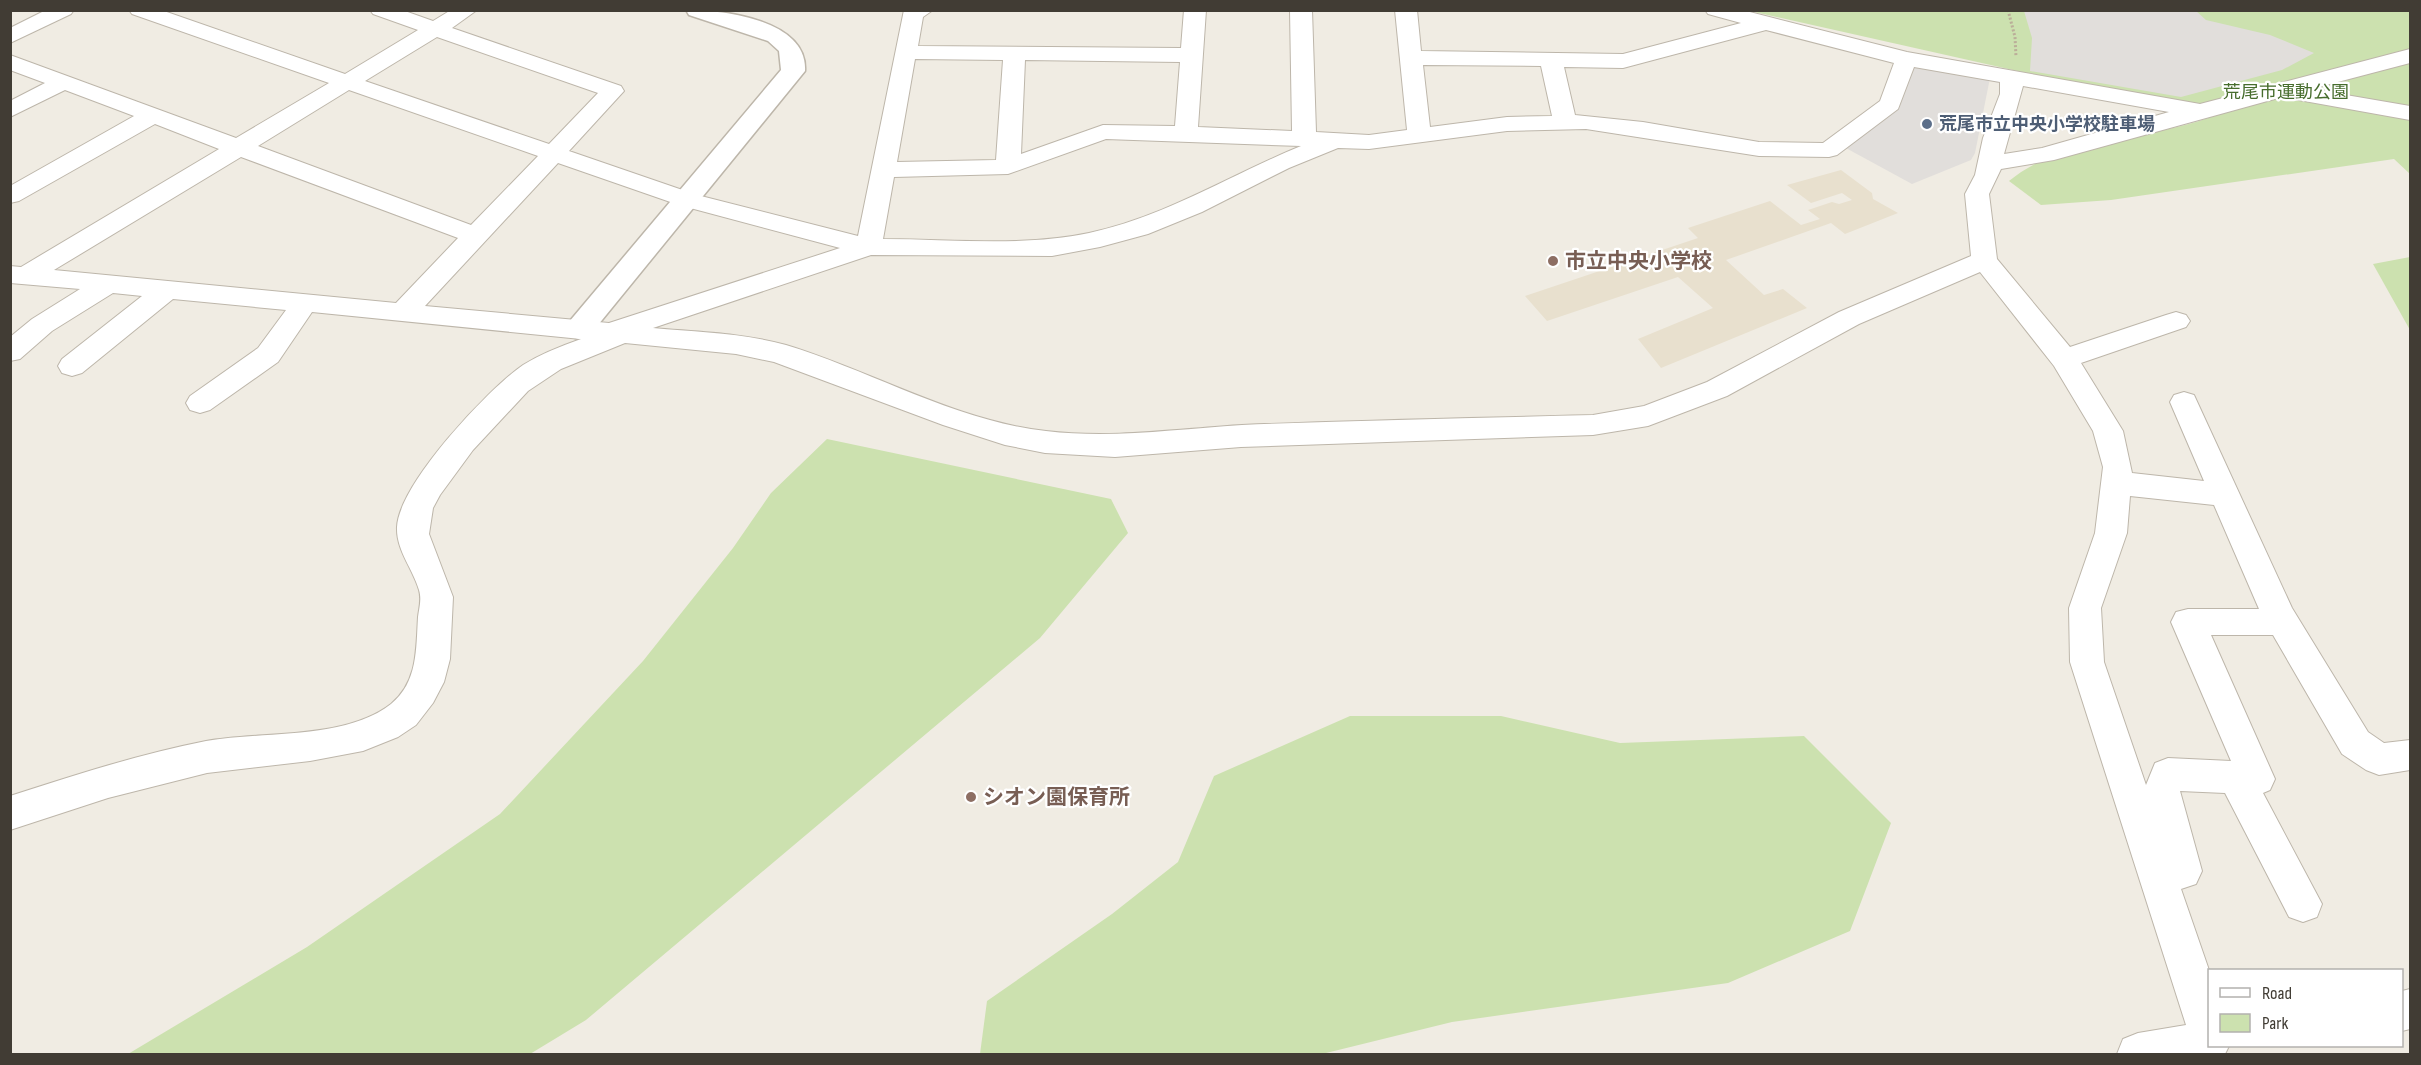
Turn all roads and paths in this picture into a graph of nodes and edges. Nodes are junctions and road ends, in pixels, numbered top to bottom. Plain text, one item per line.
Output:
1 (64, 10) edge
2 (139, 10) edge
3 (380, 10) edge
4 (467, 10) edge
5 (697, 10) edge
6 (923, 10) edge
7 (1195, 10) edge
8 (1301, 10) edge
9 (1406, 10) edge
10 (1715, 10) edge
11 (2008, 10) edge
12 (1764, 23) junction
13 (436, 30) junction
14 (10, 36) edge
15 (904, 52) junction
16 (1014, 53) junction
17 (1191, 55) junction
18 (2410, 56) edge
19 (1412, 58) junction
20 (1906, 58) junction
21 (1551, 60) junction
22 (10, 62) edge
23 (2012, 78) junction
24 (63, 83) junction
25 (349, 83) junction
26 (2281, 90) junction
27 (10, 110) edge
28 (2200, 111) junction
29 (2410, 112) edge
30 (152, 116) junction
31 (1565, 123) junction
32 (1186, 133) junction
33 (1419, 134) junction
34 (1305, 139) junction
35 (1333, 141) junction
36 (241, 147) junction
37 (553, 154) junction
38 (1990, 163) junction
39 (1008, 167) junction
40 (884, 170) junction
41 (10, 196) edge
42 (688, 200) junction
43 (473, 235) junction
44 (869, 247) junction
45 (1984, 260) junction
46 (19, 274) edge
47 (111, 282) junction
48 (169, 288) junction
49 (305, 302) junction
50 (403, 312) junction
51 (2176, 321) dead end
52 (579, 329) junction
53 (614, 334) junction
54 (10, 352) edge
55 (2064, 359) junction
56 (72, 366) dead end
57 (2184, 402) dead end
58 (200, 403) dead end
59 (2116, 483) junction
60 (2225, 495) junction
61 (2282, 621) junction
62 (2410, 755) edge
63 (2235, 777) junction
64 (10, 813) edge
65 (2158, 879) junction
66 (2303, 904) dead end
67 (2208, 1030) edge
68 (2208, 1041) edge
69 (2138, 1054) edge

1 - 14 street
2 - 25 street
3 - 13 street
4 - 13 street
5 - 42 street
6 - 15 street
7 - 17 street
8 - 34 street
9 - 19 street
10 - 12 street
11 - 23 path
12 - 20 street
12 - 21 street
13 - 25 street
13 - 37 street
15 - 16 street
15 - 40 street
16 - 17 street
16 - 39 street
17 - 32 street
18 - 26 street
19 - 21 street
19 - 33 street
20 - 23 street
20 - 31 street
21 - 31 street
22 - 24 street
23 - 28 street
23 - 38 street
24 - 27 street
24 - 30 street
25 - 36 street
25 - 37 street
26 - 28 street
26 - 29 street
28 - 38 street
30 - 36 street
30 - 41 street
31 - 33 street
32 - 34 street
32 - 39 street
33 - 35 street
34 - 35 street
35 - 44 street
36 - 43 street
36 - 46 street
37 - 42 street
37 - 43 street
38 - 45 street
39 - 40 street
40 - 44 street
42 - 44 street
42 - 52 street
43 - 50 street
44 - 53 street
45 - 53 street
45 - 55 street
46 - 47 street
47 - 48 street
47 - 54 street
48 - 49 street
48 - 56 street
49 - 50 street
49 - 58 street
50 - 52 street
51 - 55 street
52 - 53 street
53 - 64 street
55 - 59 street
57 - 60 street
59 - 60 street
59 - 65 street
60 - 61 street
61 - 62 street
61 - 63 street
63 - 65 street
63 - 66 street
65 - 67 street
68 - 69 street

